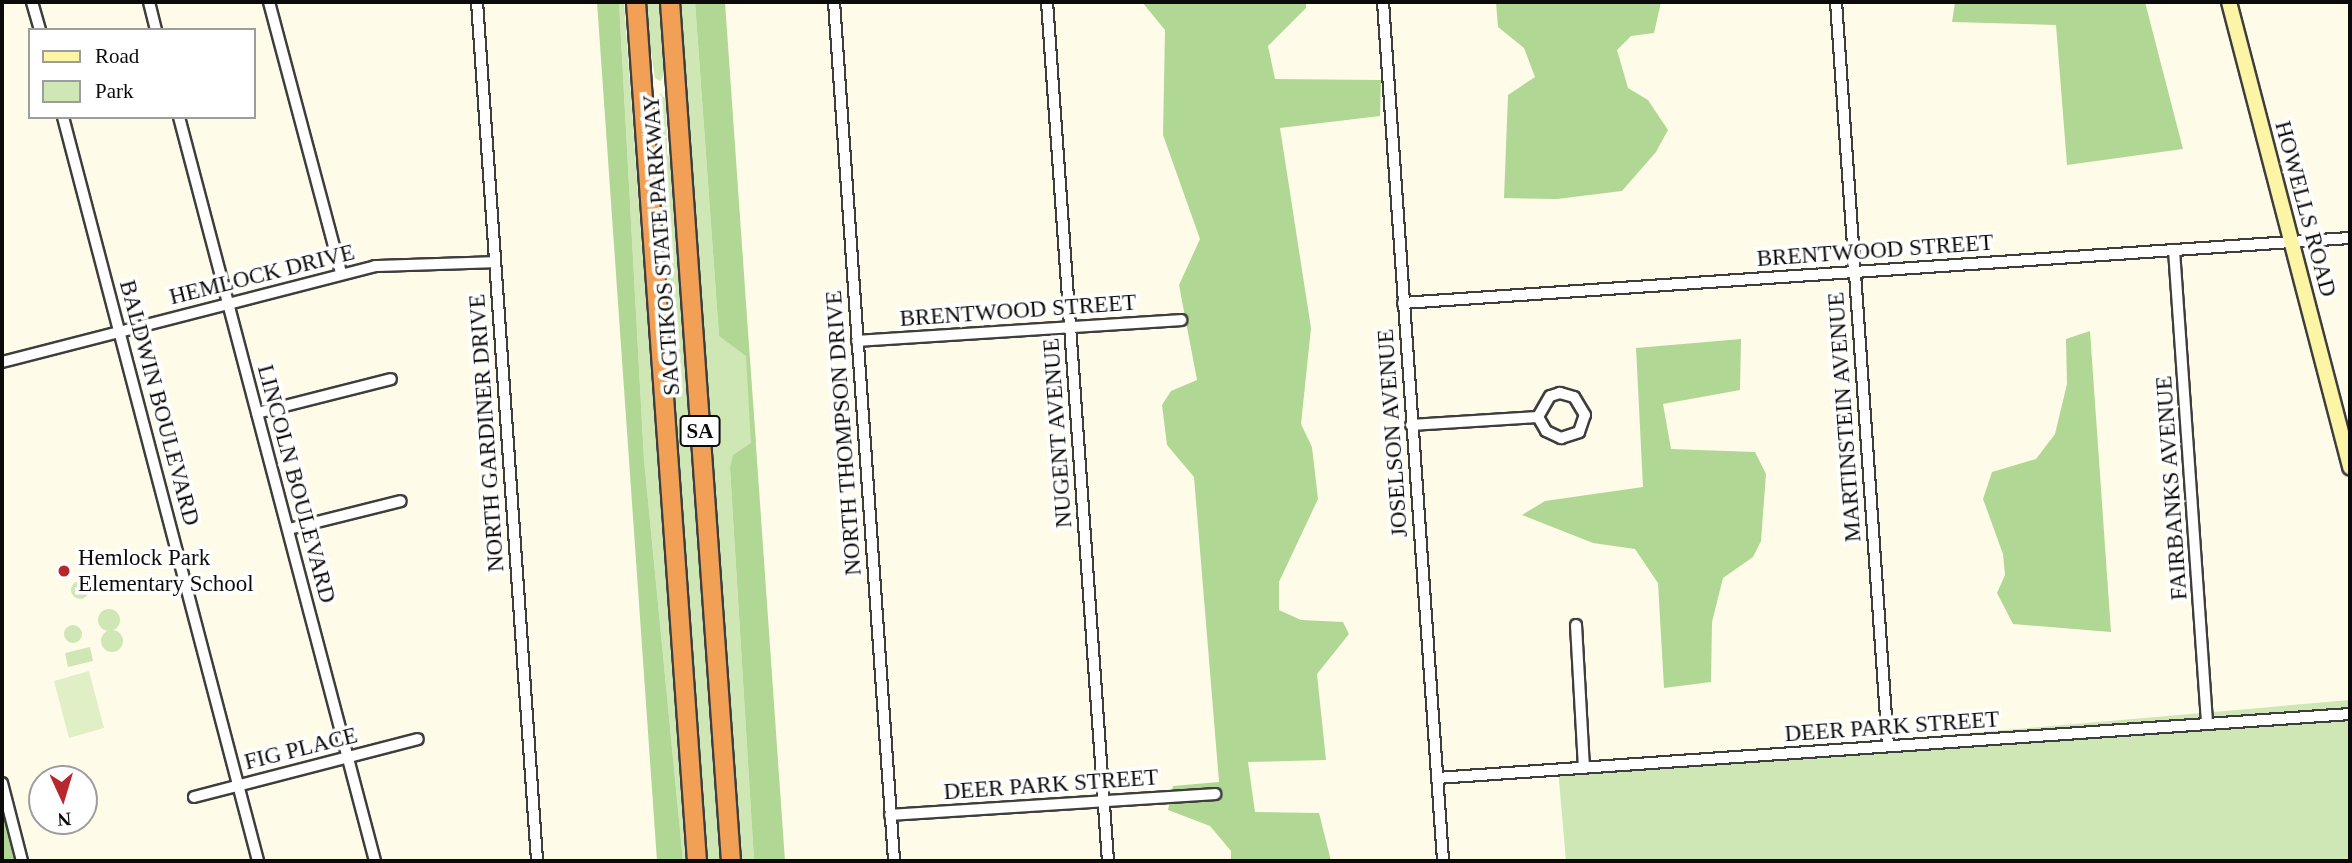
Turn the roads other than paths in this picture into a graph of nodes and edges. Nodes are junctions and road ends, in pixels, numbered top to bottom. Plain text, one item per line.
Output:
1 (33, 2) edge
2 (149, 2) edge
3 (269, 2) edge
4 (477, 2) edge
5 (636, 2) edge
6 (670, 2) edge
7 (834, 2) edge
8 (1047, 2) edge
9 (1382, 2) edge
10 (1836, 2) edge
11 (2229, 2) edge
12 (40, 28) edge
13 (156, 28) edge
14 (64, 119) edge
15 (179, 119) edge
16 (2350, 238) edge
17 (2290, 242) junction
18 (2175, 250) junction
19 (494, 262) junction
20 (1854, 272) junction
21 (341, 273) junction
22 (228, 303) junction
23 (1403, 303) junction
24 (1181, 320) dead end
25 (1069, 328) junction
26 (121, 331) junction
27 (857, 341) junction
28 (2, 362) edge
29 (391, 379) dead end
30 (257, 413) junction
31 (1538, 417) junction
32 (1411, 425) junction
33 (2350, 468) edge
34 (401, 501) dead end
35 (289, 529) junction
36 (1576, 625) dead end
37 (2350, 713) edge
38 (2207, 723) junction
39 (418, 739) dead end
40 (1888, 746) junction
41 (348, 757) junction
42 (1584, 768) junction
43 (1437, 778) junction
44 (2, 783) edge
45 (237, 785) junction
46 (1215, 793) dead end
47 (194, 797) dead end
48 (1104, 800) junction
49 (890, 815) junction
50 (22, 861) edge
51 (258, 861) edge
52 (375, 861) edge
53 (537, 861) edge
54 (697, 861) edge
55 (731, 861) edge
56 (894, 861) edge
57 (1108, 861) edge
58 (1443, 861) edge

1 - 12 street
2 - 13 street
3 - 21 street
4 - 19 street, NORTH GARDINER DRIVE
5 - 54 highway, SAGTIKOS STATE PARKWAY / SA
6 - 55 highway, SAGTIKOS STATE PARKWAY / SA
7 - 27 street, NORTH THOMPSON DRIVE
8 - 25 street, NUGENT AVENUE
9 - 23 street, JOSELSON AVENUE
10 - 20 street, MARTINSTEIN AVENUE
11 - 17 street, HOWELLS ROAD
14 - 26 street, BALDWIN BOULEVARD
15 - 22 street, LINCOLN BOULEVARD
16 - 17 street, BRENTWOOD STREET
17 - 18 street, BRENTWOOD STREET
17 - 33 street, HOWELLS ROAD
18 - 20 street, BRENTWOOD STREET
18 - 38 street, FAIRBANKS AVENUE
19 - 21 street, HEMLOCK DRIVE
19 - 53 street, NORTH GARDINER DRIVE
20 - 23 street, BRENTWOOD STREET
20 - 40 street, MARTINSTEIN AVENUE
21 - 22 street, HEMLOCK DRIVE
22 - 26 street, HEMLOCK DRIVE
22 - 30 street, LINCOLN BOULEVARD
23 - 32 street, JOSELSON AVENUE
24 - 25 street, BRENTWOOD STREET
25 - 27 street, BRENTWOOD STREET
25 - 48 street, NUGENT AVENUE
26 - 28 street, HEMLOCK DRIVE
26 - 45 street, BALDWIN BOULEVARD
27 - 49 street, NORTH THOMPSON DRIVE
29 - 30 street
30 - 35 street, LINCOLN BOULEVARD
31 - 31 street
31 - 32 street
32 - 43 street, JOSELSON AVENUE
34 - 35 street
35 - 41 street, LINCOLN BOULEVARD
36 - 42 street
37 - 38 street, DEER PARK STREET
38 - 40 street, DEER PARK STREET
39 - 41 street, FIG PLACE
40 - 42 street, DEER PARK STREET
41 - 45 street, FIG PLACE
41 - 52 street, LINCOLN BOULEVARD
42 - 43 street, DEER PARK STREET
43 - 58 street, JOSELSON AVENUE
44 - 50 street
45 - 47 street, FIG PLACE
45 - 51 street, BALDWIN BOULEVARD
46 - 48 street, DEER PARK STREET
48 - 49 street, DEER PARK STREET
48 - 57 street, NUGENT AVENUE
49 - 56 street, NORTH THOMPSON DRIVE

